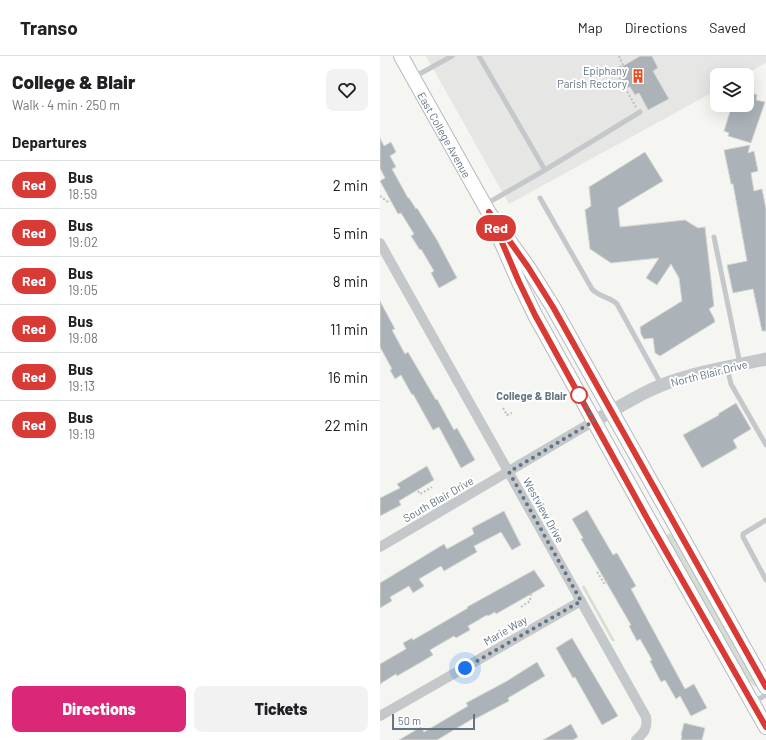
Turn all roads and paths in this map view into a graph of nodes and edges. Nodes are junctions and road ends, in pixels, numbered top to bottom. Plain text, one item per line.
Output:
1 (401, 56) edge
2 (479, 56) edge
3 (619, 56) edge
4 (448, 57) edge
5 (413, 78) junction
6 (640, 112) joint
7 (545, 170) junction
8 (380, 196) edge
9 (540, 198) dead end
10 (390, 201) dead end
11 (487, 209) junction
12 (714, 237) dead end
13 (380, 243) edge
14 (766, 360) edge
15 (734, 366) junction
16 (662, 385) junction
17 (503, 408) dead end
18 (611, 412) junction
19 (512, 413) dead end
20 (594, 421) junction
21 (766, 445) edge
22 (509, 472) junction
23 (432, 487) dead end
24 (418, 492) dead end
25 (766, 520) edge
26 (380, 547) edge
27 (597, 572) dead end
28 (610, 580) dead end
29 (766, 580) edge
30 (531, 592) dead end
31 (581, 601) junction
32 (521, 608) dead end
33 (766, 687) edge
34 (766, 694) edge
35 (752, 702) junction
36 (380, 716) edge
37 (766, 727) edge
38 (636, 740) edge

1 - 5 main road, East College Avenue
2 - 7 lane
3 - 6 path
4 - 5 lane
5 - 11 main road, East College Avenue
6 - 7 lane
7 - 11 lane
8 - 10 path
9 - 16 lane
11 - 18 main road, East College Avenue
11 - 20 main road, East College Avenue
12 - 15 lane
13 - 22 street, Westview Drive
14 - 15 street, North Blair Drive
15 - 16 street, North Blair Drive
15 - 21 lane
16 - 18 street, North Blair Drive
17 - 19 path
18 - 20 street, North Blair Drive
18 - 33 main road, East College Avenue
20 - 22 street, South Blair Drive
20 - 35 main road, East College Avenue
22 - 26 street, South Blair Drive
22 - 31 street, Westview Drive
23 - 24 path
25 - 29 lane
27 - 28 path
30 - 32 path
31 - 36 street, Marie Way
31 - 38 street, Westview Drive
34 - 35 lane
35 - 37 main road, East College Avenue

